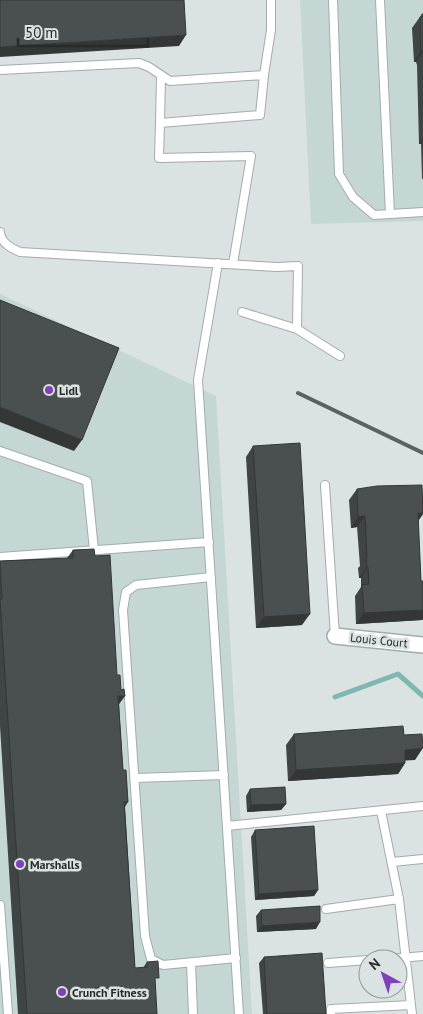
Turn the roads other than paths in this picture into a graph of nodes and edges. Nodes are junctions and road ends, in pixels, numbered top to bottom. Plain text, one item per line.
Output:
1 (271, 0) edge
2 (333, 0) edge
3 (380, 0) edge
4 (0, 70) edge
5 (264, 75) junction
6 (161, 76) junction
7 (160, 123) junction
8 (423, 212) edge
9 (390, 214) junction
10 (0, 232) edge
11 (0, 237) edge
12 (218, 263) junction
13 (233, 264) junction
14 (242, 312) dead end
15 (297, 329) junction
16 (340, 356) dead end
17 (0, 451) edge
18 (325, 485) dead end
19 (209, 542) junction
20 (94, 550) junction
21 (0, 558) edge
22 (211, 578) junction
23 (335, 636) joint
24 (423, 645) edge
25 (224, 775) junction
26 (135, 778) junction
27 (423, 806) edge
28 (381, 811) junction
29 (227, 826) junction
30 (423, 859) edge
31 (392, 862) junction
32 (399, 899) junction
33 (0, 905) edge
34 (326, 909) dead end
35 (406, 949) edge
36 (423, 956) edge
37 (236, 958) junction
38 (408, 958) edge
39 (358, 961) edge
40 (191, 963) junction
41 (328, 963) dead end
42 (408, 970) edge
43 (411, 1005) junction
44 (8, 1014) edge
45 (193, 1014) edge
46 (239, 1014) edge
47 (331, 1014) edge
48 (412, 1014) edge

1 - 5 lane
2 - 9 lane
3 - 9 lane
4 - 6 lane
5 - 6 lane
5 - 7 lane
6 - 7 lane
7 - 13 lane
8 - 9 lane
10 - 11 lane
11 - 12 lane
12 - 13 lane
12 - 19 lane
13 - 15 lane
14 - 15 lane
15 - 16 lane
17 - 20 lane
18 - 23 lane
19 - 20 lane
19 - 22 lane
20 - 21 lane
22 - 25 lane
22 - 26 lane
23 - 24 street, Louis Court
25 - 26 lane
25 - 29 lane
26 - 40 lane
27 - 28 lane
28 - 29 lane
28 - 31 lane
29 - 37 lane
30 - 31 lane
31 - 32 lane
32 - 34 lane
32 - 35 lane
33 - 44 lane
36 - 38 lane
37 - 40 lane
37 - 46 lane
39 - 41 lane
40 - 45 lane
42 - 43 lane
43 - 47 lane
43 - 48 lane

